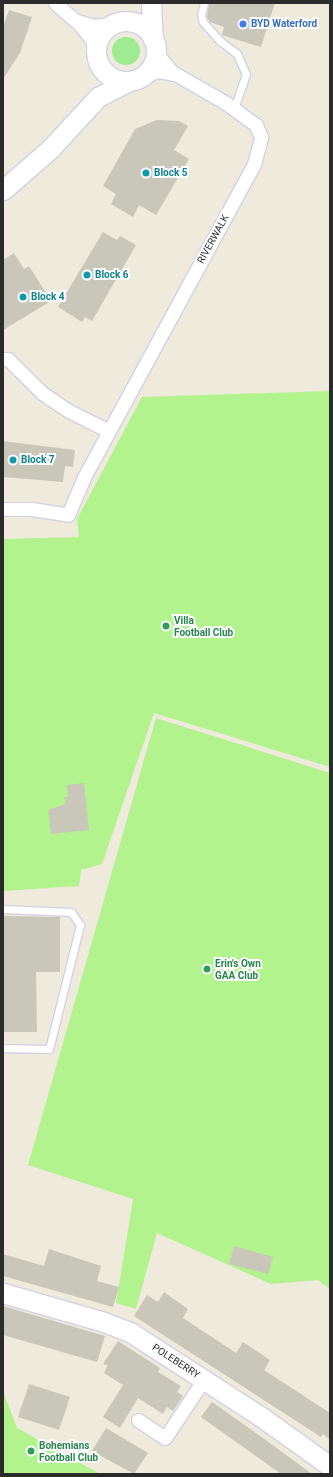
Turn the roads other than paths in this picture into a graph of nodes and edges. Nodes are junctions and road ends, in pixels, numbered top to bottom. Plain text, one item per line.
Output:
1 (55, 3) edge
2 (145, 3) edge
3 (152, 3) edge
4 (204, 3) edge
5 (74, 19) junction
6 (115, 23) junction
7 (155, 43) junction
8 (96, 54) junction
9 (179, 76) junction
10 (136, 78) junction
11 (85, 109) junction
12 (234, 109) junction
13 (3, 190) edge
14 (3, 359) edge
15 (109, 431) junction
16 (3, 509) edge
17 (3, 909) edge
18 (3, 1048) edge
19 (3, 1293) edge
20 (204, 1379) junction
21 (138, 1420) dead end
22 (330, 1466) edge

1 - 5 street
2 - 6 main road
3 - 7 main road
4 - 12 lane
5 - 6 street
5 - 8 street
6 - 7 main road
6 - 8 main road
7 - 9 street
7 - 10 main road
8 - 10 main road
8 - 11 main road
9 - 10 street
9 - 12 street, RIVERWALK
10 - 11 main road
11 - 13 main road
12 - 15 street, RIVERWALK
14 - 15 street
15 - 16 street, RIVERWALK
17 - 18 lane
19 - 20 main road, POLEBERRY
20 - 21 street
20 - 22 main road, POLEBERRY

